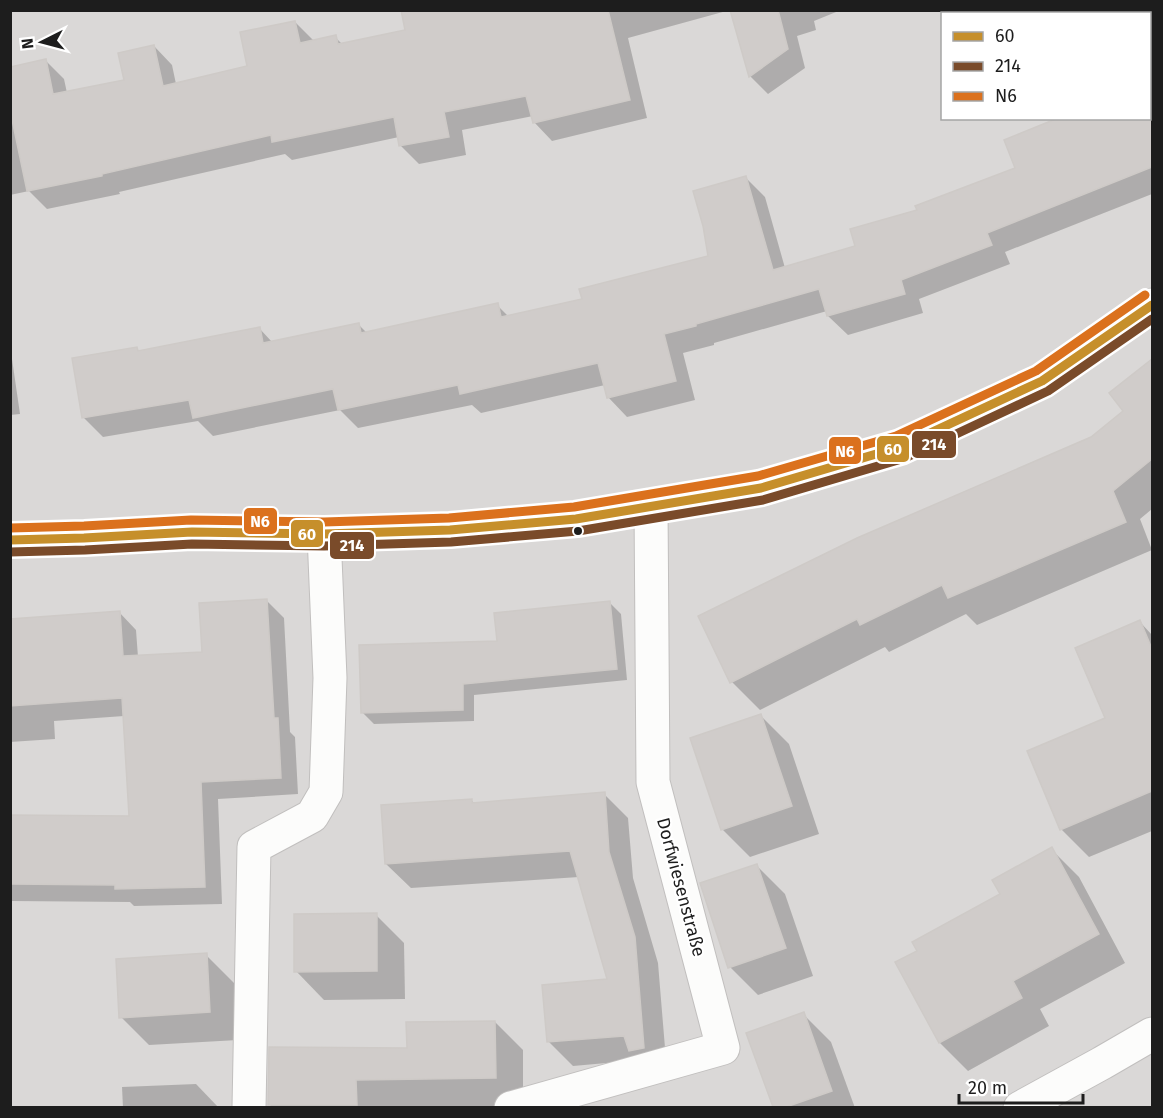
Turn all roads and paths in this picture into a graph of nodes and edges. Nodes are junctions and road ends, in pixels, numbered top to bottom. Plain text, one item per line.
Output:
1 (1152, 305) edge
2 (651, 505) junction
3 (324, 534) junction
4 (10, 540) edge
5 (1152, 1034) edge
6 (249, 1107) edge
7 (512, 1107) edge
8 (1020, 1107) edge

1 - 2 street
2 - 3 street
2 - 7 street, Dorfwiesenstraße
3 - 4 street
3 - 6 street
5 - 8 street

